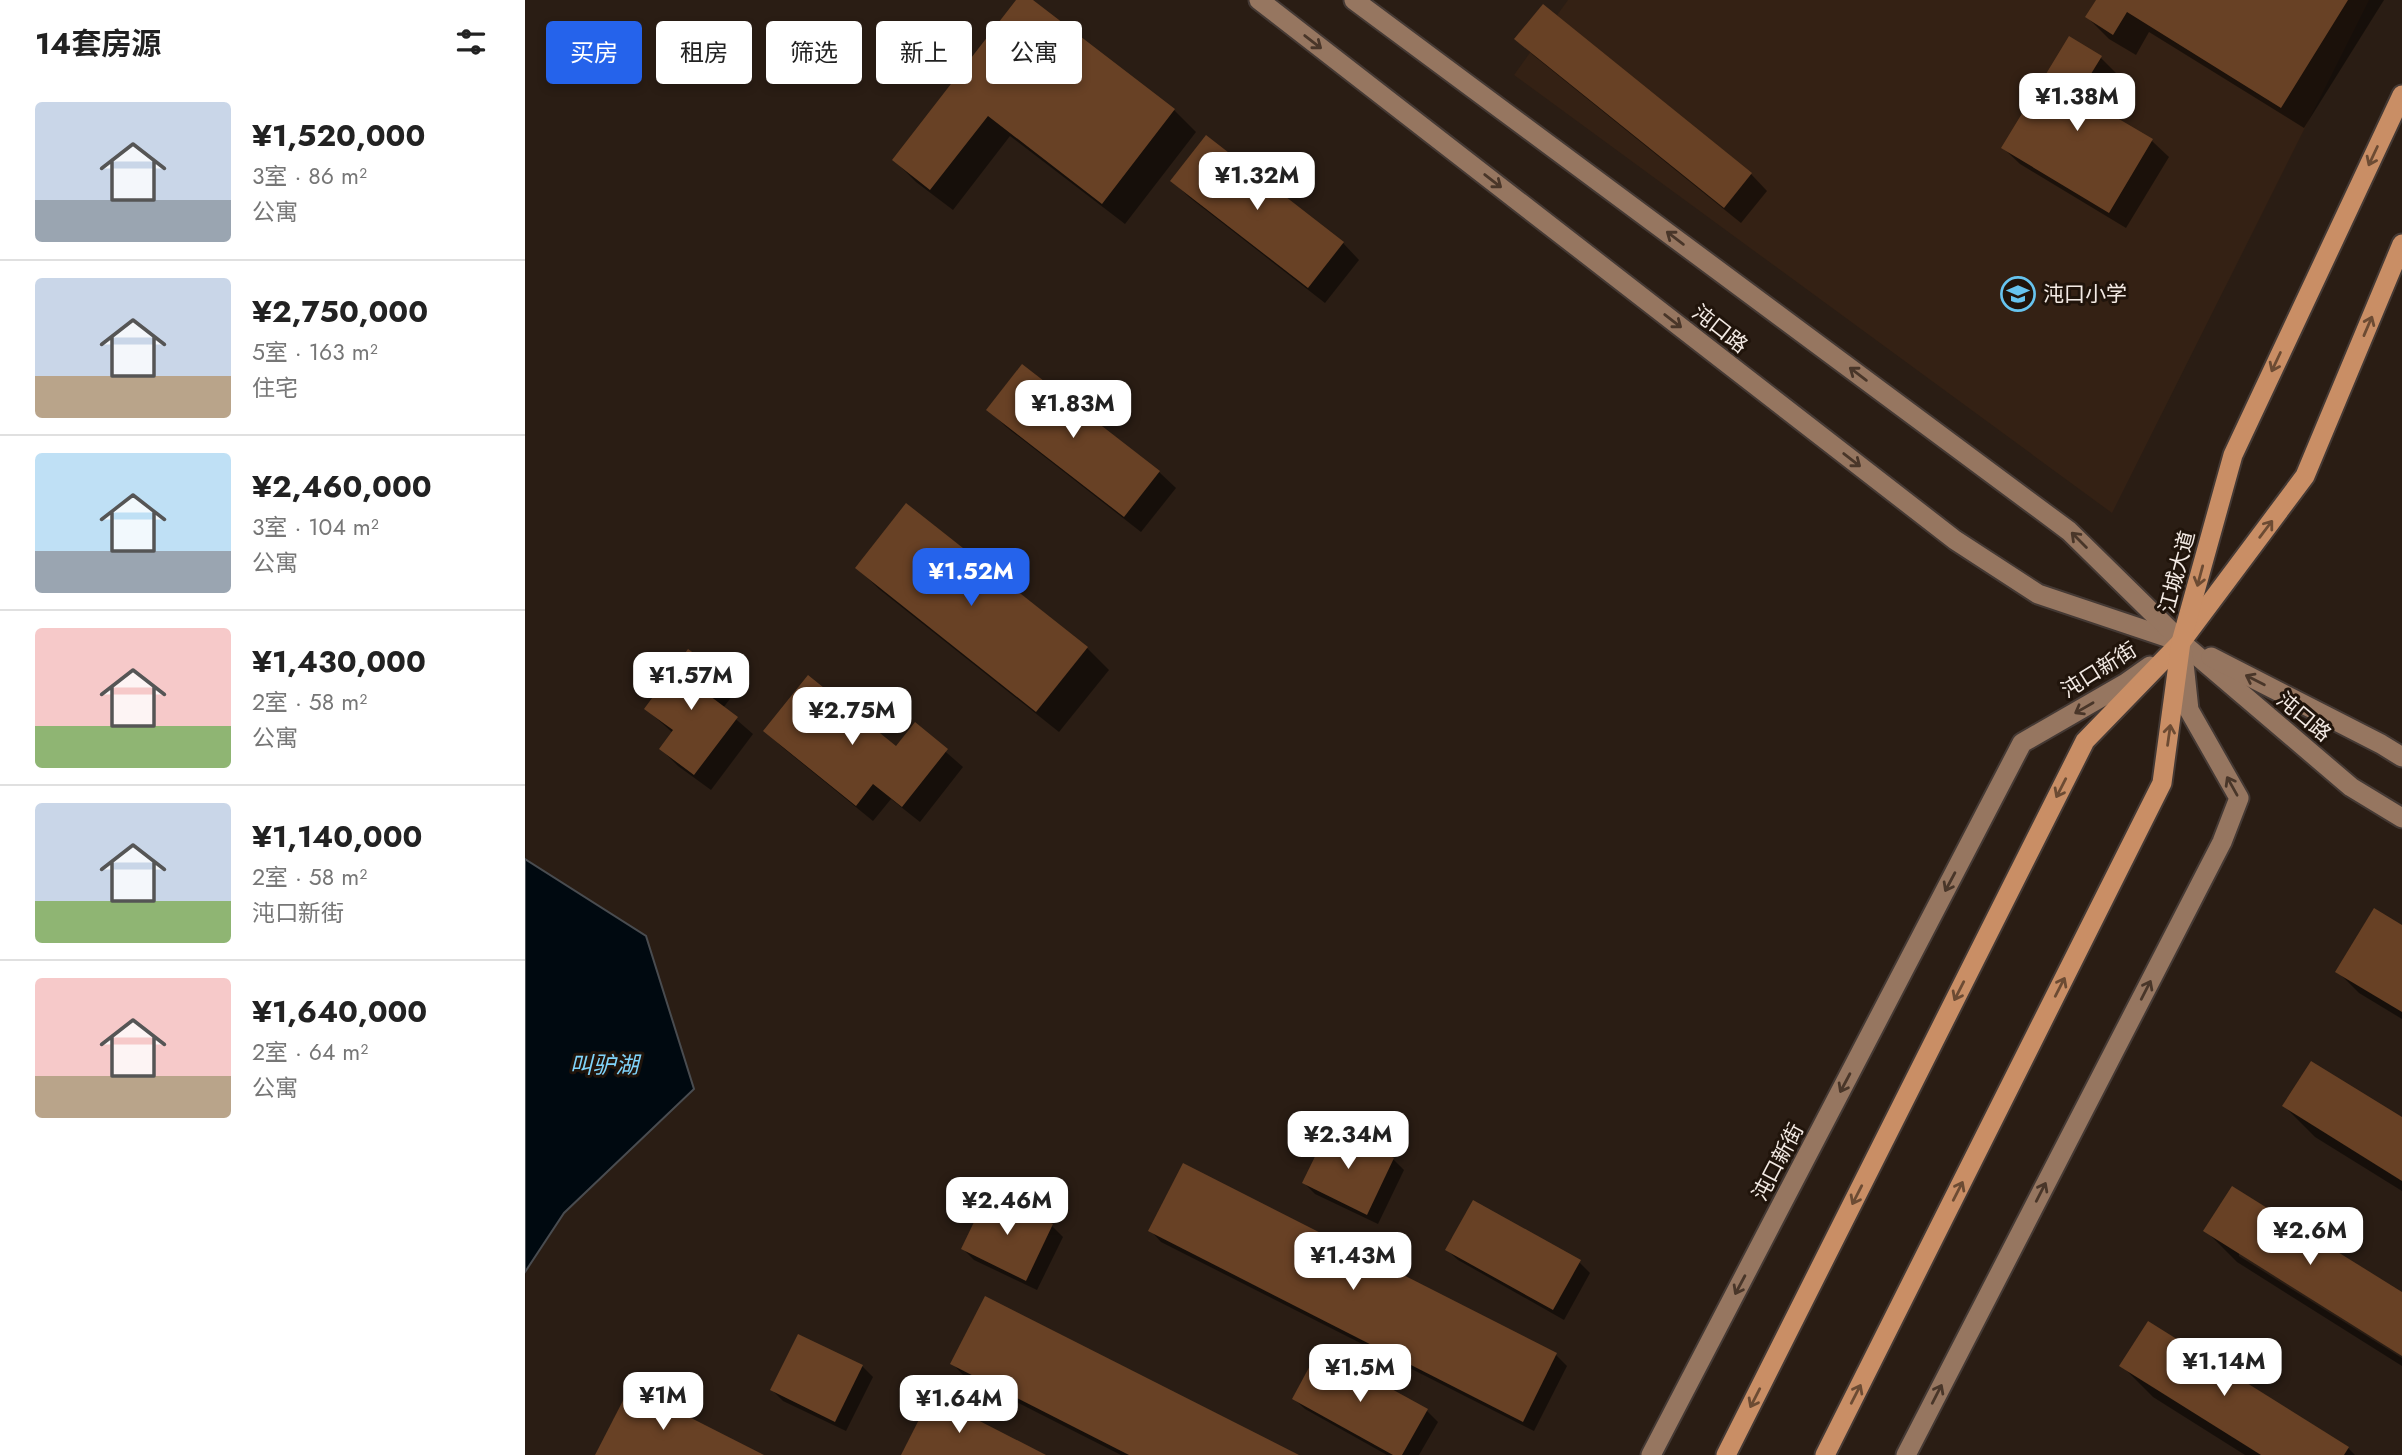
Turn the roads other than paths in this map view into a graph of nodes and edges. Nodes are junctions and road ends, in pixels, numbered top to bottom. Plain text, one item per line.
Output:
1 (1259, 0) edge
2 (1354, 0) edge
3 (2402, 95) edge
4 (2402, 244) edge
5 (2181, 642) junction
6 (2402, 757) edge
7 (2402, 818) edge
8 (1651, 1455) edge
9 (1726, 1455) edge
10 (1825, 1455) edge
11 (1906, 1455) edge

1 -> 5 main road, 沌口路
5 -> 2 main road, 沌口路
3 -> 5 highway, 江城大道
5 -> 4 highway, 江城大道
6 -> 5 main road, 沌口路
5 - 7 main road, 沌口路
5 -> 8 main road, 沌口新街
5 -> 9 highway
10 -> 5 highway
11 -> 5 main road

